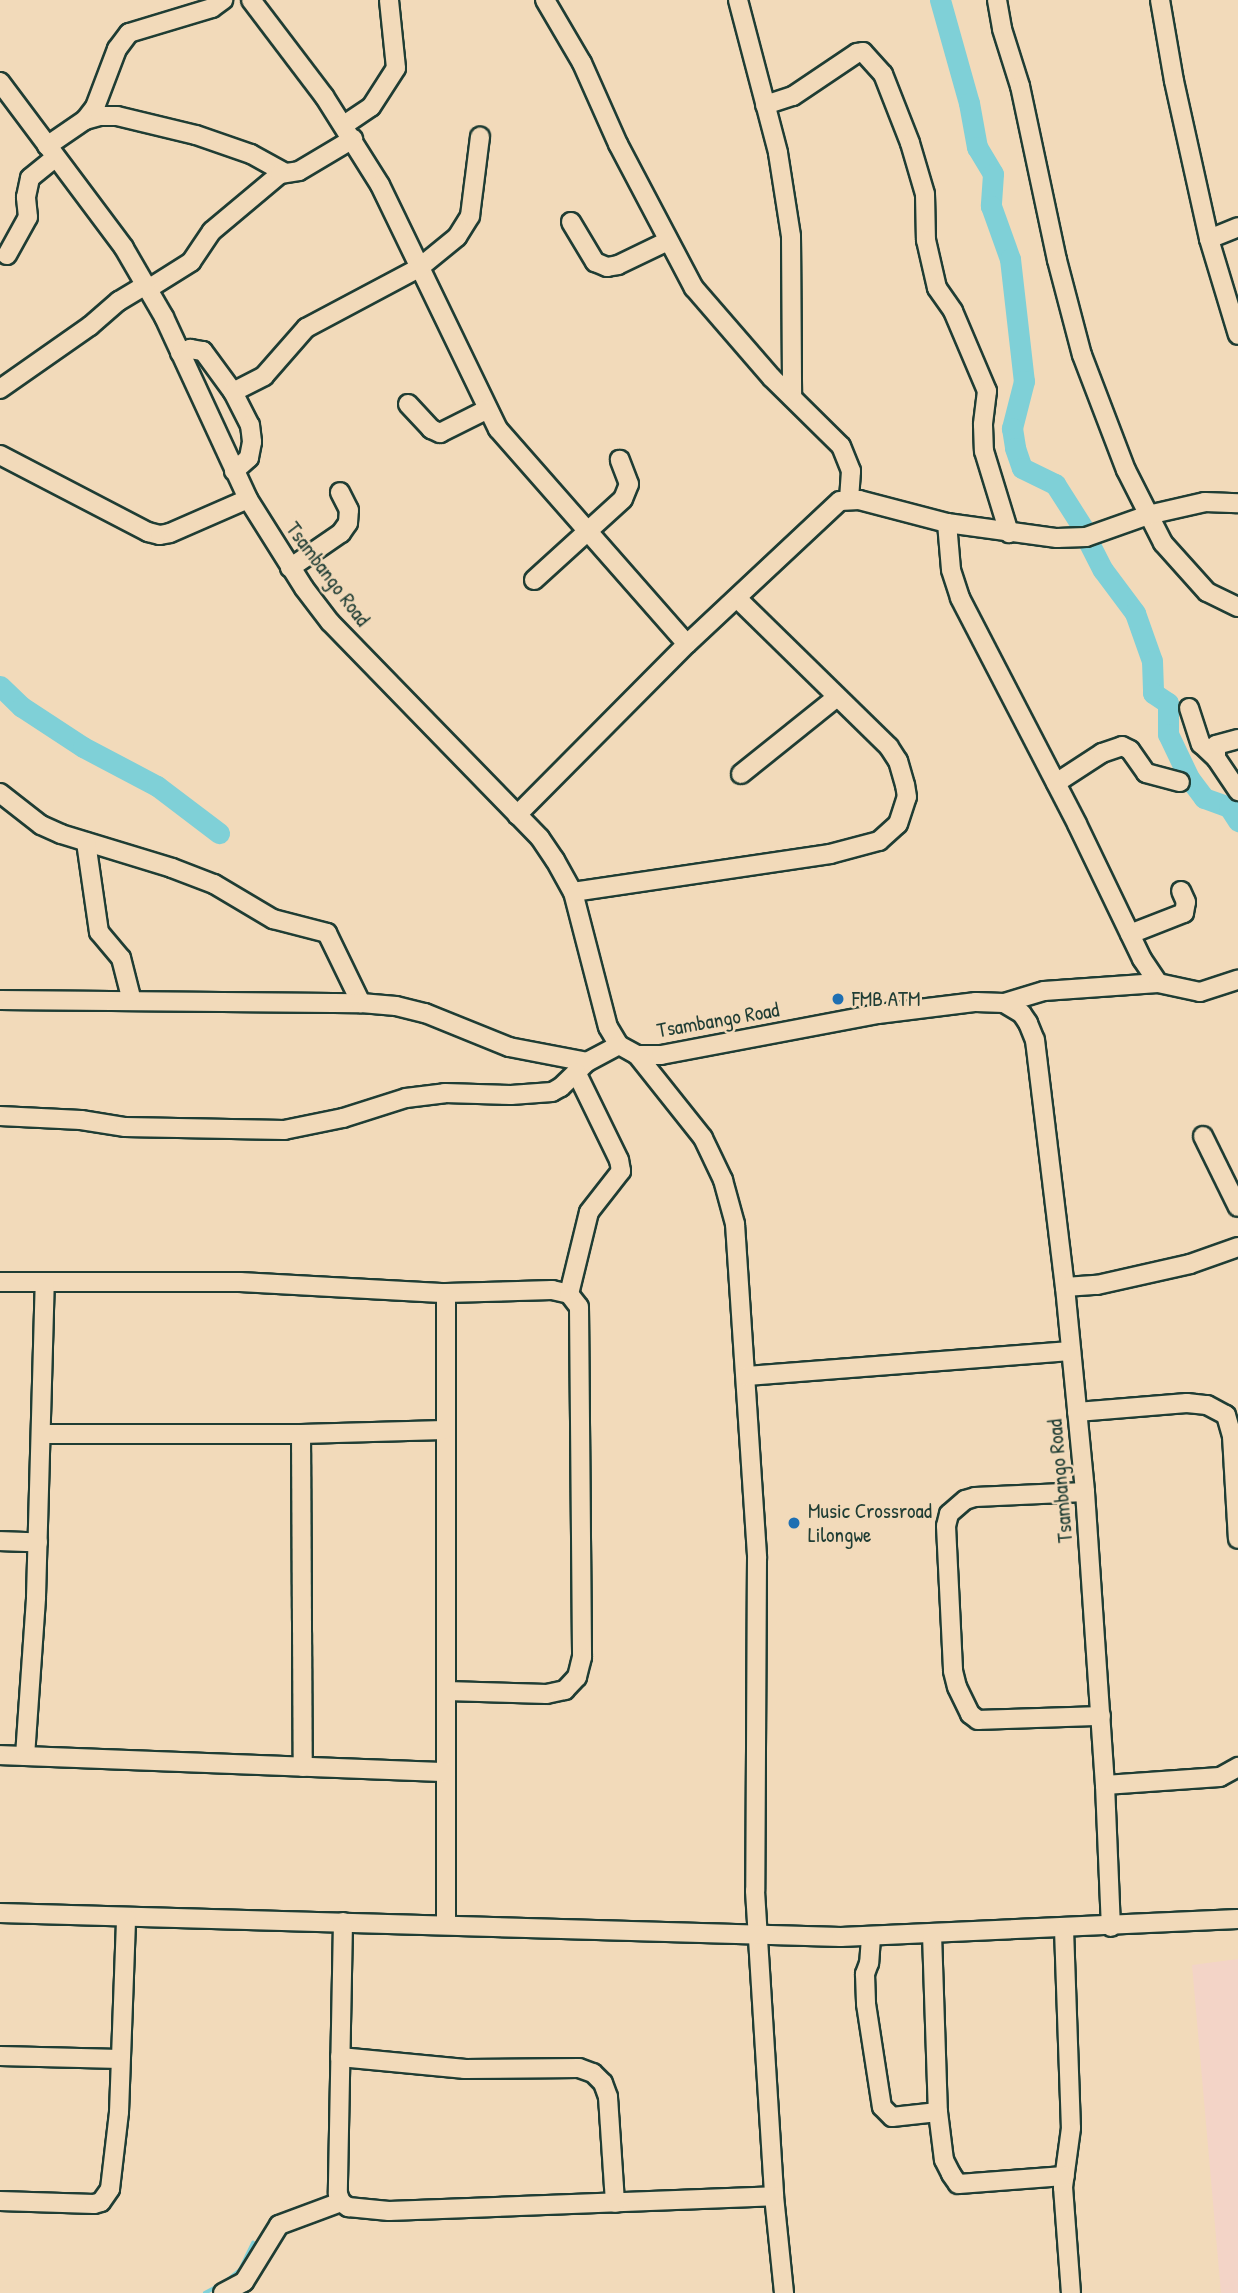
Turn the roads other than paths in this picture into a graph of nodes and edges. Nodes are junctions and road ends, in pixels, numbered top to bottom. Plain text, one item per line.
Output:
1 (223, 0) edge
2 (251, 0) edge
3 (389, 0) edge
4 (545, 0) edge
5 (738, 0) edge
6 (997, 0) edge
7 (1160, 0) edge
8 (0, 82) edge
9 (765, 105) junction
10 (85, 120) junction
11 (348, 132) junction
12 (481, 137) dead end
13 (52, 151) junction
14 (285, 173) junction
15 (571, 222) dead end
16 (1238, 227) edge
17 (1209, 239) junction
18 (668, 241) junction
19 (7, 255) dead end
20 (419, 268) junction
21 (147, 287) junction
22 (1238, 335) edge
23 (180, 353) junction
24 (0, 390) edge
25 (233, 392) junction
26 (792, 397) junction
27 (408, 404) dead end
28 (486, 410) junction
29 (0, 456) edge
30 (621, 460) dead end
31 (234, 471) junction
32 (340, 492) dead end
33 (248, 499) junction
34 (849, 499) junction
35 (1238, 503) edge
36 (1148, 515) junction
37 (947, 523) junction
38 (588, 531) junction
39 (1009, 533) junction
40 (290, 568) junction
41 (534, 580) dead end
42 (738, 599) junction
43 (1238, 607) edge
44 (687, 644) junction
45 (836, 698) junction
46 (1189, 708) dead end
47 (1238, 739) edge
48 (1216, 758) junction
49 (741, 774) dead end
50 (1180, 782) dead end
51 (1056, 783) junction
52 (1238, 791) edge
53 (0, 793) edge
54 (517, 815) junction
55 (86, 842) junction
56 (1181, 891) dead end
57 (573, 892) junction
58 (1130, 934) junction
59 (1238, 980) edge
60 (1158, 983) junction
61 (0, 1000) edge
62 (132, 1001) junction
63 (362, 1003) junction
64 (1004, 1003) junction
65 (618, 1045) junction
66 (637, 1055) junction
67 (581, 1067) junction
68 (0, 1116) edge
69 (1203, 1136) dead end
70 (1238, 1207) edge
71 (1238, 1247) edge
72 (0, 1282) edge
73 (45, 1284) junction
74 (1065, 1287) junction
75 (446, 1293) junction
76 (569, 1294) junction
77 (1071, 1351) junction
78 (746, 1376) junction
79 (1077, 1412) junction
80 (444, 1430) junction
81 (43, 1434) junction
82 (301, 1434) junction
83 (1085, 1492) junction
84 (1238, 1539) edge
85 (0, 1541) edge
86 (38, 1542) junction
87 (447, 1691) junction
88 (1101, 1716) junction
89 (0, 1755) edge
90 (25, 1756) junction
91 (303, 1767) junction
92 (1238, 1767) edge
93 (446, 1772) junction
94 (1105, 1785) junction
95 (0, 1913) edge
96 (126, 1918) junction
97 (1238, 1919) edge
98 (344, 1923) junction
99 (446, 1925) junction
100 (1111, 1927) junction
101 (1063, 1929) junction
102 (932, 1934) junction
103 (758, 1935) junction
104 (871, 1937) junction
105 (0, 2056) edge
106 (340, 2057) junction
107 (120, 2059) junction
108 (938, 2112) junction
109 (1065, 2176) junction
110 (774, 2196) junction
111 (0, 2201) edge
112 (341, 2202) junction
113 (615, 2203) junction
114 (222, 2293) edge
115 (784, 2293) edge
116 (1071, 2293) edge

1 - 10 street
2 - 11 street
3 - 11 street
4 - 18 street
5 - 9 street
6 - 36 street
7 - 17 street
8 - 13 street, Tsambango Road
9 - 26 street
9 - 39 street
10 - 13 street
10 - 14 street
11 - 14 street
11 - 20 street
12 - 20 street
13 - 19 street
13 - 21 street, Tsambango Road
14 - 21 street
15 - 18 street
16 - 17 street
17 - 22 street
18 - 26 street
20 - 25 street
20 - 28 street
21 - 23 street, Tsambango Road
21 - 24 street
23 - 25 street
23 - 31 street, Tsambango Road
25 - 31 street
26 - 34 street
27 - 28 street
28 - 38 street
29 - 33 street
30 - 38 street
31 - 33 street, Tsambango Road
32 - 40 street
33 - 40 street, Tsambango Road
34 - 37 street
34 - 42 street
35 - 36 street
36 - 39 street
36 - 43 street
37 - 39 street
37 - 51 street
38 - 41 street
38 - 44 street
40 - 54 street, Tsambango Road
42 - 44 street
42 - 45 street
44 - 54 street
45 - 49 street
45 - 57 street
46 - 48 street
47 - 48 street
48 - 52 street
50 - 51 street
51 - 58 street
53 - 55 street
54 - 57 street, Tsambango Road
55 - 62 street
55 - 63 street
56 - 58 street
57 - 65 street, Tsambango Road
58 - 60 street
59 - 60 street
60 - 64 street
61 - 62 street
62 - 63 street
63 - 67 street
64 - 66 street, Tsambango Road
64 - 74 street, Tsambango Road
65 - 66 street, Tsambango Road
65 - 67 street
66 - 78 street
67 - 68 street
67 - 76 street
69 - 70 street
71 - 74 street
72 - 73 street
73 - 75 street
73 - 81 street
74 - 77 street, Tsambango Road
75 - 76 street
75 - 80 street
76 - 87 street
77 - 78 street
77 - 79 street, Tsambango Road
78 - 103 street
79 - 83 street, Tsambango Road
79 - 84 street
80 - 82 street
80 - 87 street
81 - 82 street
81 - 86 street
82 - 91 street
83 - 88 street, Tsambango Road
83 - 88 street
85 - 86 street
86 - 90 street
87 - 93 street
88 - 94 street, Tsambango Road
89 - 90 street
90 - 91 street
91 - 93 street
92 - 94 street
93 - 99 street
94 - 100 street, Tsambango Road
95 - 96 street
96 - 98 street
96 - 107 street
97 - 100 street
98 - 99 street
98 - 106 street
99 - 103 street
100 - 101 street
101 - 102 street
101 - 109 street
102 - 104 street
102 - 108 street
103 - 104 street
103 - 110 street
104 - 108 street
105 - 107 street
106 - 112 street
106 - 113 street
107 - 111 street
108 - 109 street
109 - 116 street
110 - 113 street
110 - 115 street
112 - 113 street
112 - 114 street

